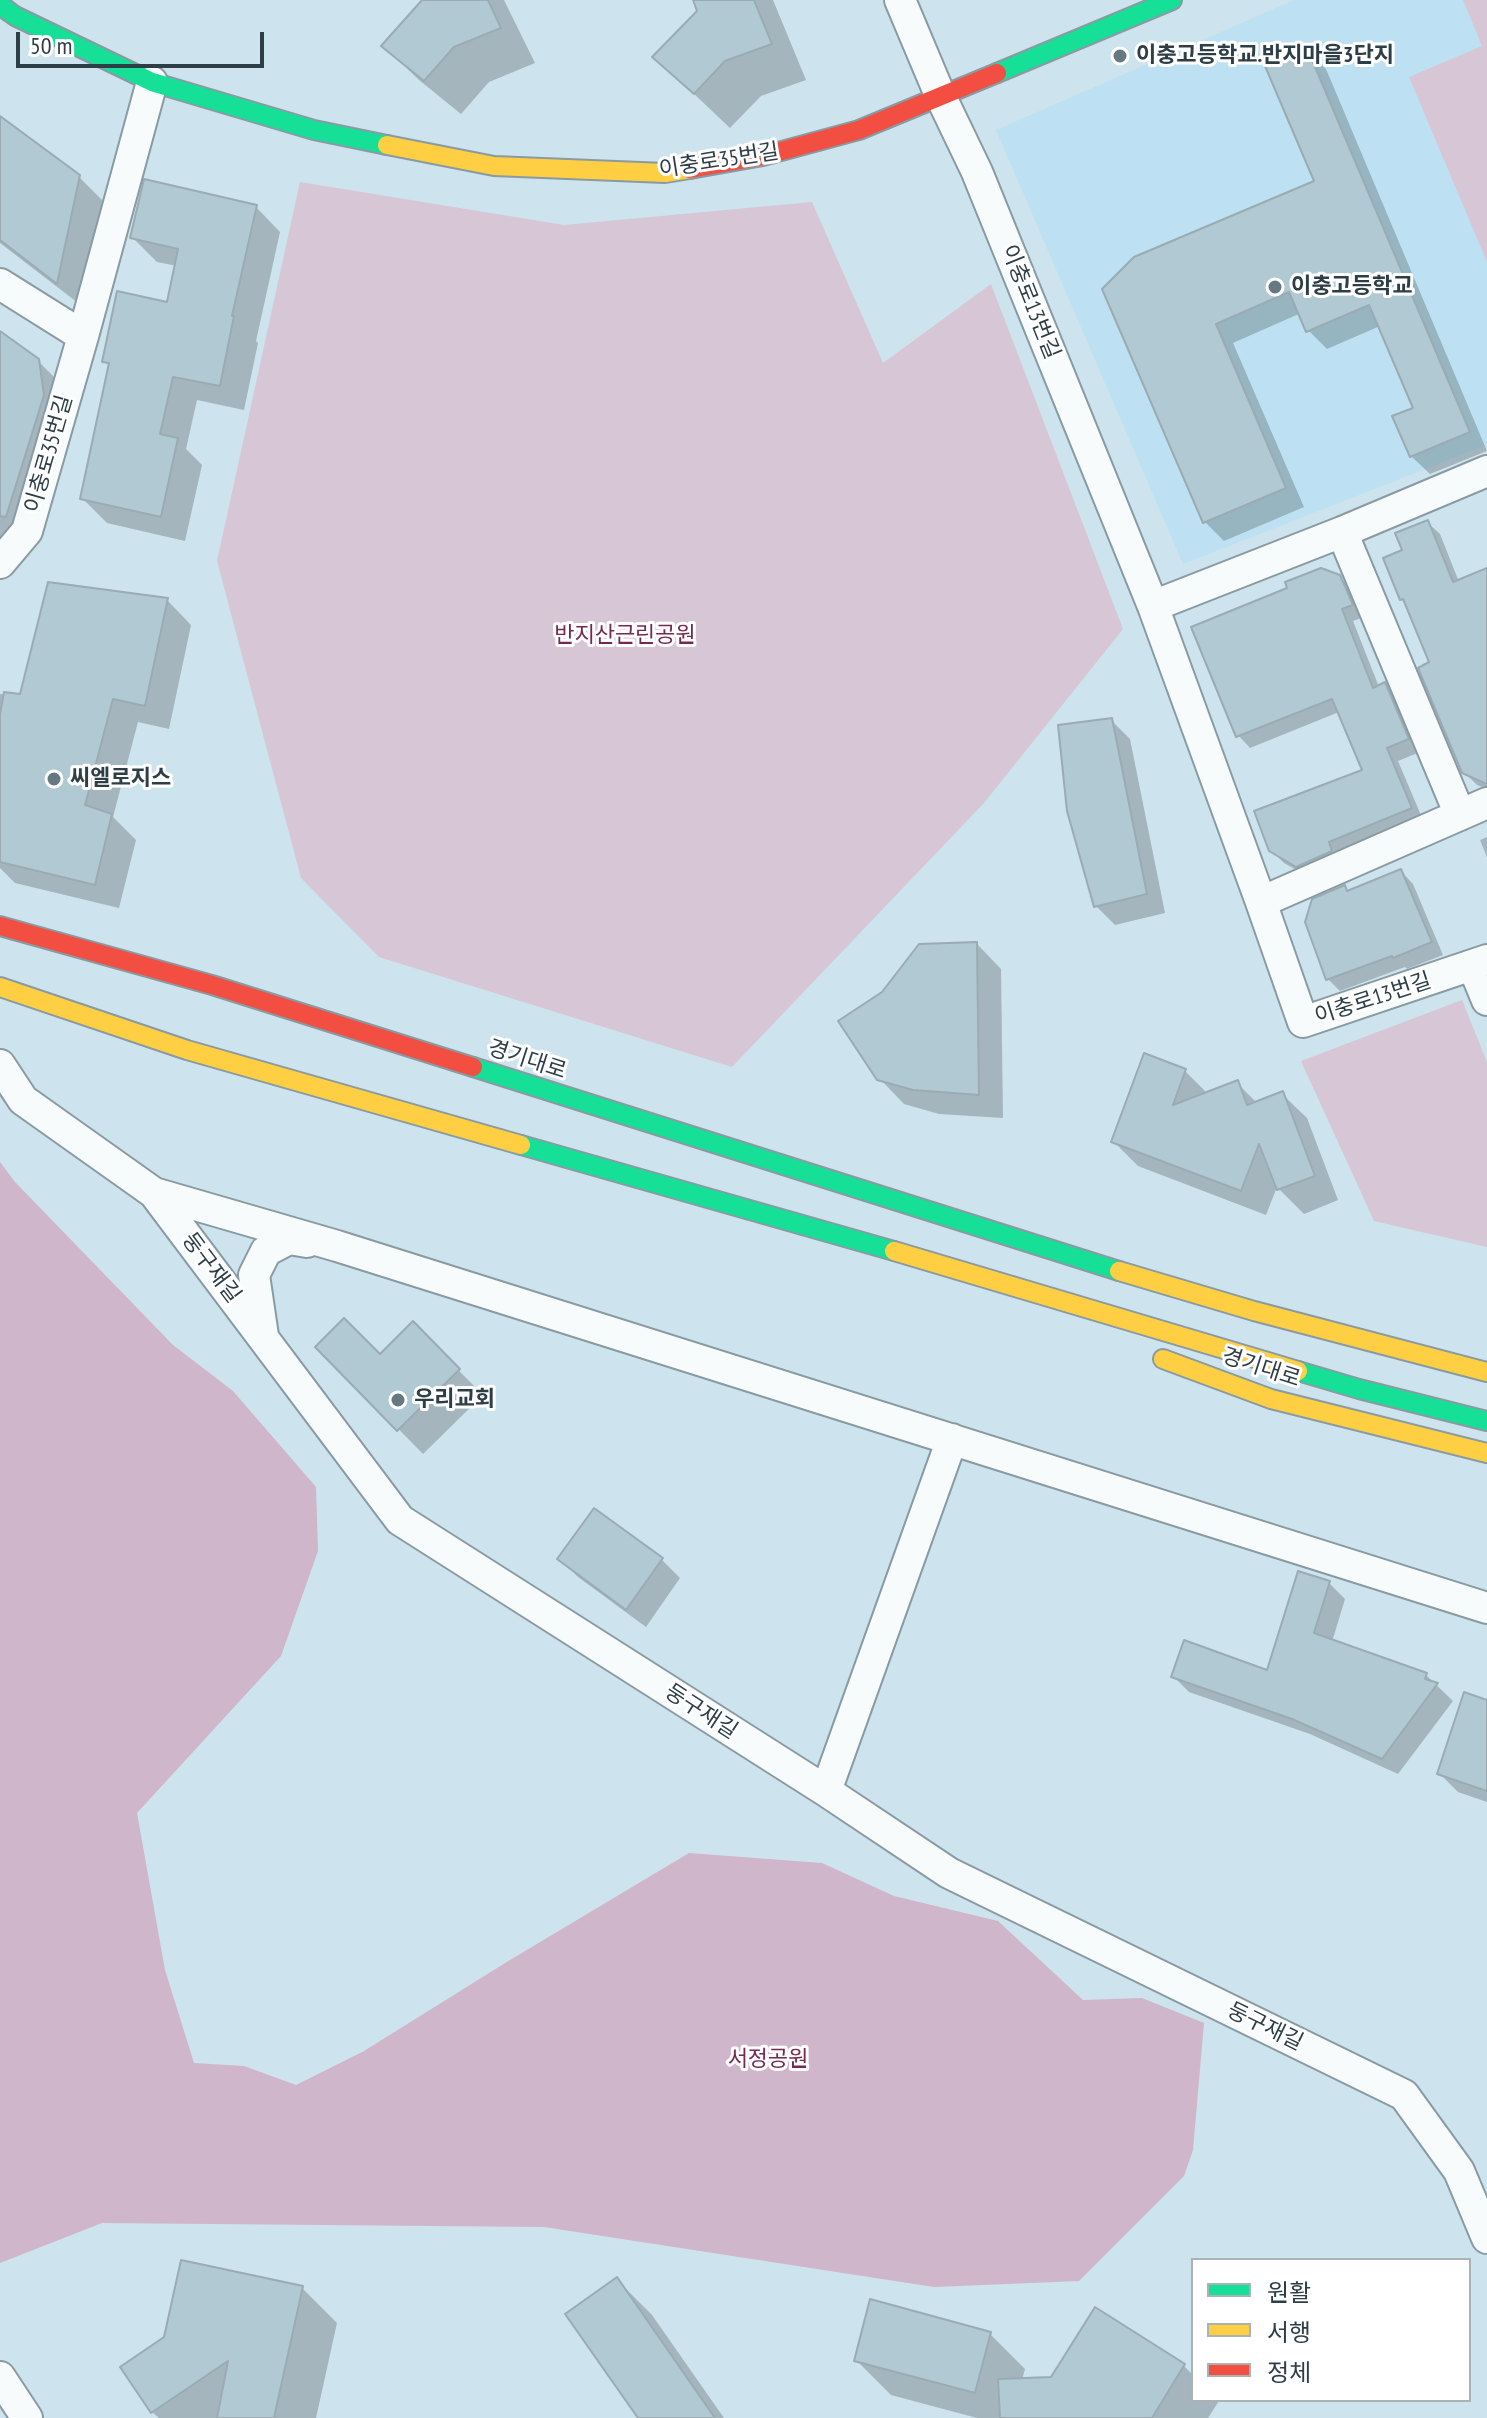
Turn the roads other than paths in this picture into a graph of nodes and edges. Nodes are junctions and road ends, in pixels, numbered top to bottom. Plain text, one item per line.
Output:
1 (900, 0) edge
2 (1172, 0) edge
3 (0, 5) edge
4 (152, 82) junction
5 (940, 95) junction
6 (0, 284) edge
7 (83, 336) junction
8 (1487, 471) edge
9 (1342, 532) junction
10 (0, 563) edge
11 (1153, 606) junction
12 (1474, 809) edge
13 (1261, 902) junction
14 (0, 926) edge
15 (1480, 963) edge
16 (0, 987) edge
17 (1487, 1000) edge
18 (0, 1065) edge
19 (154, 1193) junction
20 (337, 1246) junction
21 (1037, 1246) junction
22 (1095, 1246) dead end
23 (1033, 1293) junction
24 (1109, 1335) dead end
25 (263, 1336) junction
26 (1144, 1351) dead end
27 (1487, 1372) edge
28 (1487, 1421) edge
29 (952, 1439) junction
30 (1487, 1453) edge
31 (1487, 1608) edge
32 (826, 1791) junction
33 (1487, 2238) edge
34 (0, 2377) edge
35 (27, 2418) edge

1 - 5 street, 이충로13번길
2 - 5 main road, 이충로35번길
3 - 4 main road, 이충로35번길
4 - 5 main road, 이충로35번길
4 - 7 street, 이충로35번길
5 - 11 street, 이충로13번길
6 - 7 street
7 - 10 street, 이충로35번길
8 - 9 street
9 - 11 street
9 - 12 street
11 - 13 street, 이충로13번길
12 - 13 street
13 - 15 street, 이충로13번길
14 - 21 main road, 경기대로
15 - 17 street, 이충로13번길
16 - 23 main road, 경기대로
18 - 19 street, 둥구재길
19 - 20 street
19 - 25 street, 둥구재길
20 - 25 street
20 - 29 street
21 - 22 main road, 경기대로
21 - 27 main road, 경기대로
23 - 24 main road, 경기대로
23 - 28 main road, 경기대로
25 - 32 street, 둥구재길
26 - 30 main road, 경기대로
29 - 31 street
29 - 32 street
32 - 33 street, 둥구재길
34 - 35 street

